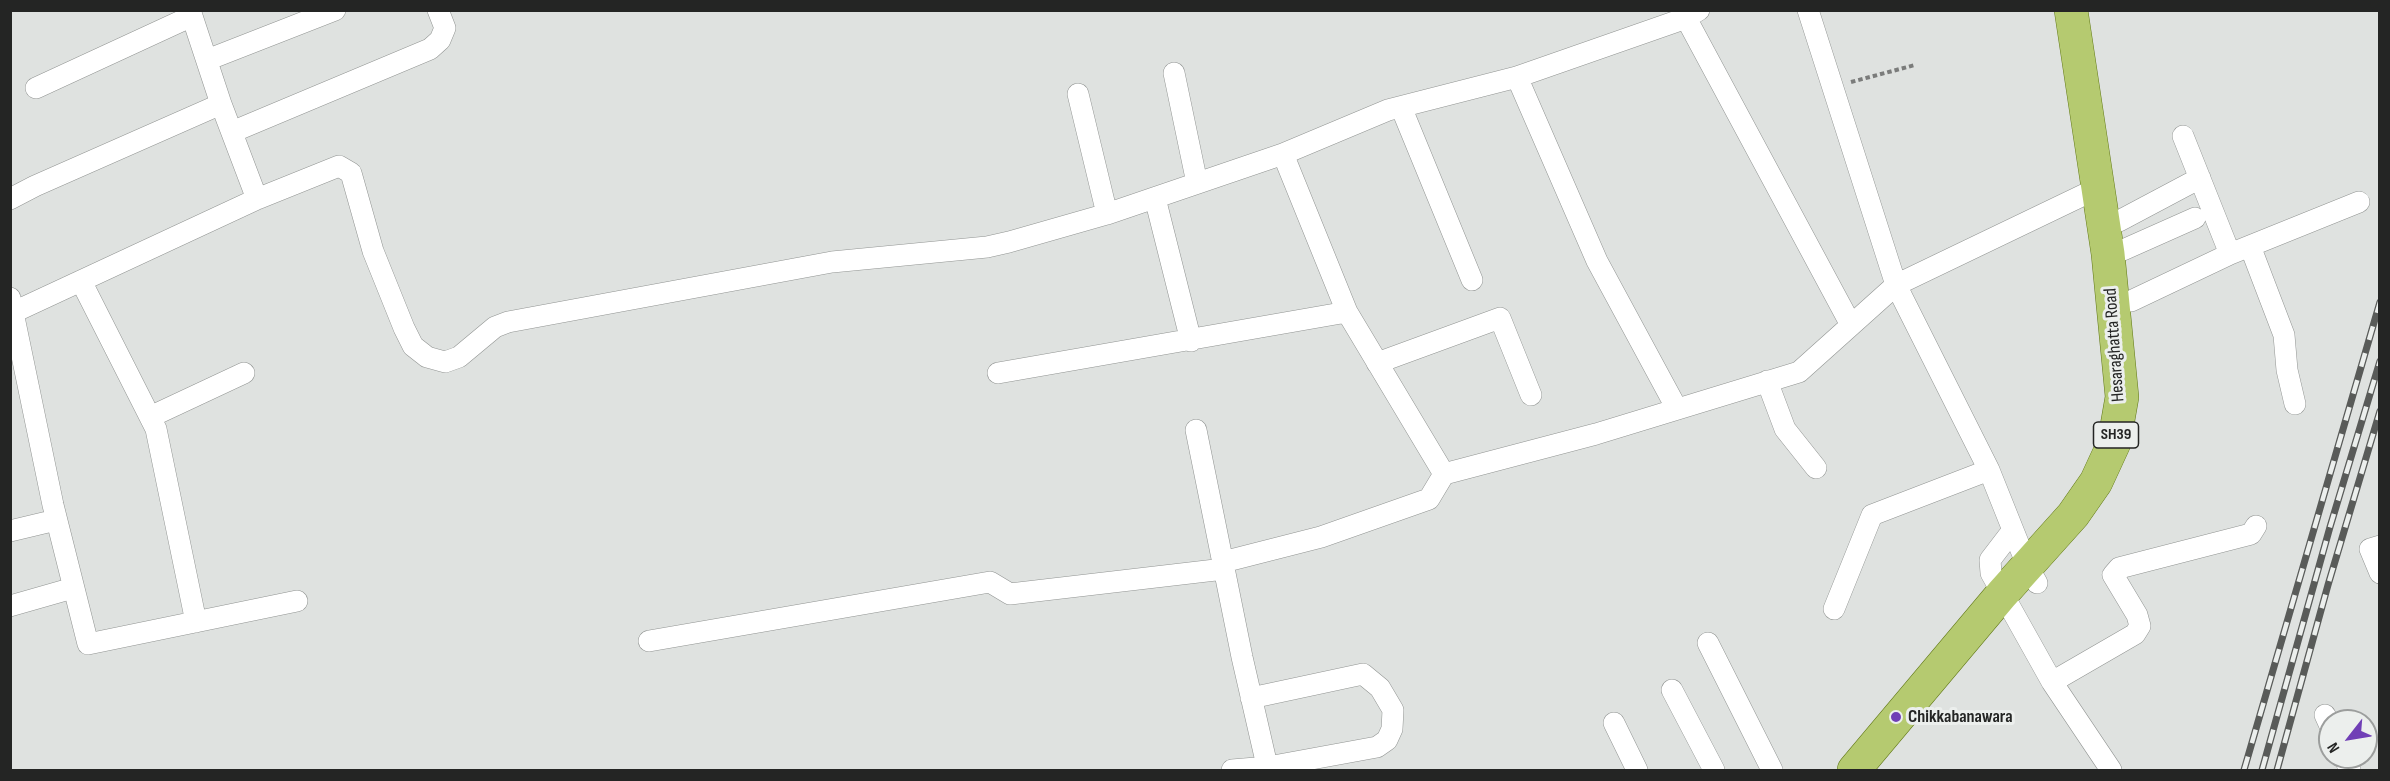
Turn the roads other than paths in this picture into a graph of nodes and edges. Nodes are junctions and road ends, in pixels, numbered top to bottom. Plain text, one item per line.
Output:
1 (335, 10) edge
2 (438, 10) edge
3 (1808, 10) edge
4 (2071, 10) edge
5 (2091, 10) edge
6 (191, 13) edge
7 (1692, 14) edge
8 (207, 60) junction
9 (1174, 73) dead end
10 (1518, 77) junction
11 (36, 88) dead end
12 (1078, 94) dead end
13 (221, 104) junction
14 (1401, 106) junction
15 (232, 132) junction
16 (2183, 136) dead end
17 (1283, 154) junction
18 (2200, 178) junction
19 (1197, 183) junction
20 (1155, 198) junction
21 (10, 199) edge
22 (257, 199) junction
23 (2359, 201) dead end
24 (2112, 213) junction
25 (1107, 214) junction
26 (2195, 218) dead end
27 (2250, 246) junction
28 (2230, 254) junction
29 (1472, 280) dead end
30 (81, 281) junction
31 (1896, 285) junction
32 (2131, 301) junction
33 (12, 305) edge
34 (1347, 312) junction
35 (1851, 325) junction
36 (15, 337) edge
37 (1191, 341) junction
38 (1377, 363) junction
39 (244, 373) dead end
40 (998, 373) dead end
41 (1767, 381) junction
42 (1531, 395) dead end
43 (2295, 404) dead end
44 (1677, 409) junction
45 (150, 417) junction
46 (1196, 430) dead end
47 (1816, 468) dead end
48 (1989, 470) junction
49 (1444, 474) junction
50 (56, 520) junction
51 (2256, 526) dead end
52 (2013, 530) junction
53 (10, 531) edge
54 (2379, 546) edge
55 (1223, 565) junction
56 (2379, 573) edge
57 (2032, 574) junction
58 (73, 588) junction
59 (297, 601) dead end
60 (2007, 602) junction
61 (10, 606) edge
62 (1834, 609) dead end
63 (196, 622) junction
64 (648, 641) dead end
65 (1708, 643) dead end
66 (2052, 682) junction
67 (1672, 690) dead end
68 (1251, 698) junction
69 (1614, 723) dead end
70 (1268, 769) edge
71 (1232, 771) edge
72 (1637, 771) edge
73 (1714, 771) edge
74 (1772, 771) edge
75 (1854, 771) edge
76 (1877, 771) edge
77 (2110, 771) edge

1 - 8 street
2 - 15 street
3 - 31 street
4 - 24 main road, Hesaraghatta Road / SH39
5 - 24 main road
6 - 8 street
6 - 11 street
7 - 10 street
7 - 35 street
8 - 13 street
9 - 19 street
10 - 14 street
10 - 44 street
12 - 25 street
13 - 15 street
13 - 21 street
14 - 17 street
14 - 29 street
15 - 22 street
16 - 18 street
17 - 19 street
17 - 34 street
18 - 24 street
18 - 28 street
19 - 20 street
20 - 25 street
20 - 37 street
22 - 25 street
22 - 30 street
23 - 27 street
24 - 26 street
24 - 31 street
24 - 32 main road
24 - 57 main road, Hesaraghatta Road / SH39
27 - 28 street
27 - 43 street
28 - 32 street
30 - 33 street
30 - 45 street
31 - 35 street
31 - 48 street
32 - 57 main road
33 - 36 street
34 - 37 street
34 - 38 street
35 - 41 street
36 - 50 street
37 - 40 street
38 - 42 street
38 - 49 street
39 - 45 street
41 - 44 street
41 - 47 street
44 - 49 street
45 - 63 street
46 - 55 street
48 - 52 street
48 - 62 street
49 - 55 street
50 - 53 street
50 - 58 street
51 - 66 street
52 - 57 street
52 - 60 street
54 - 56 street
55 - 64 street
55 - 68 street
57 - 60 main road
58 - 61 street
58 - 63 street
59 - 63 street
60 - 66 street
60 - 75 main road
60 - 76 main road
65 - 74 street
66 - 77 street
67 - 73 street
68 - 70 street
68 - 70 street
69 - 72 street
70 - 71 street

